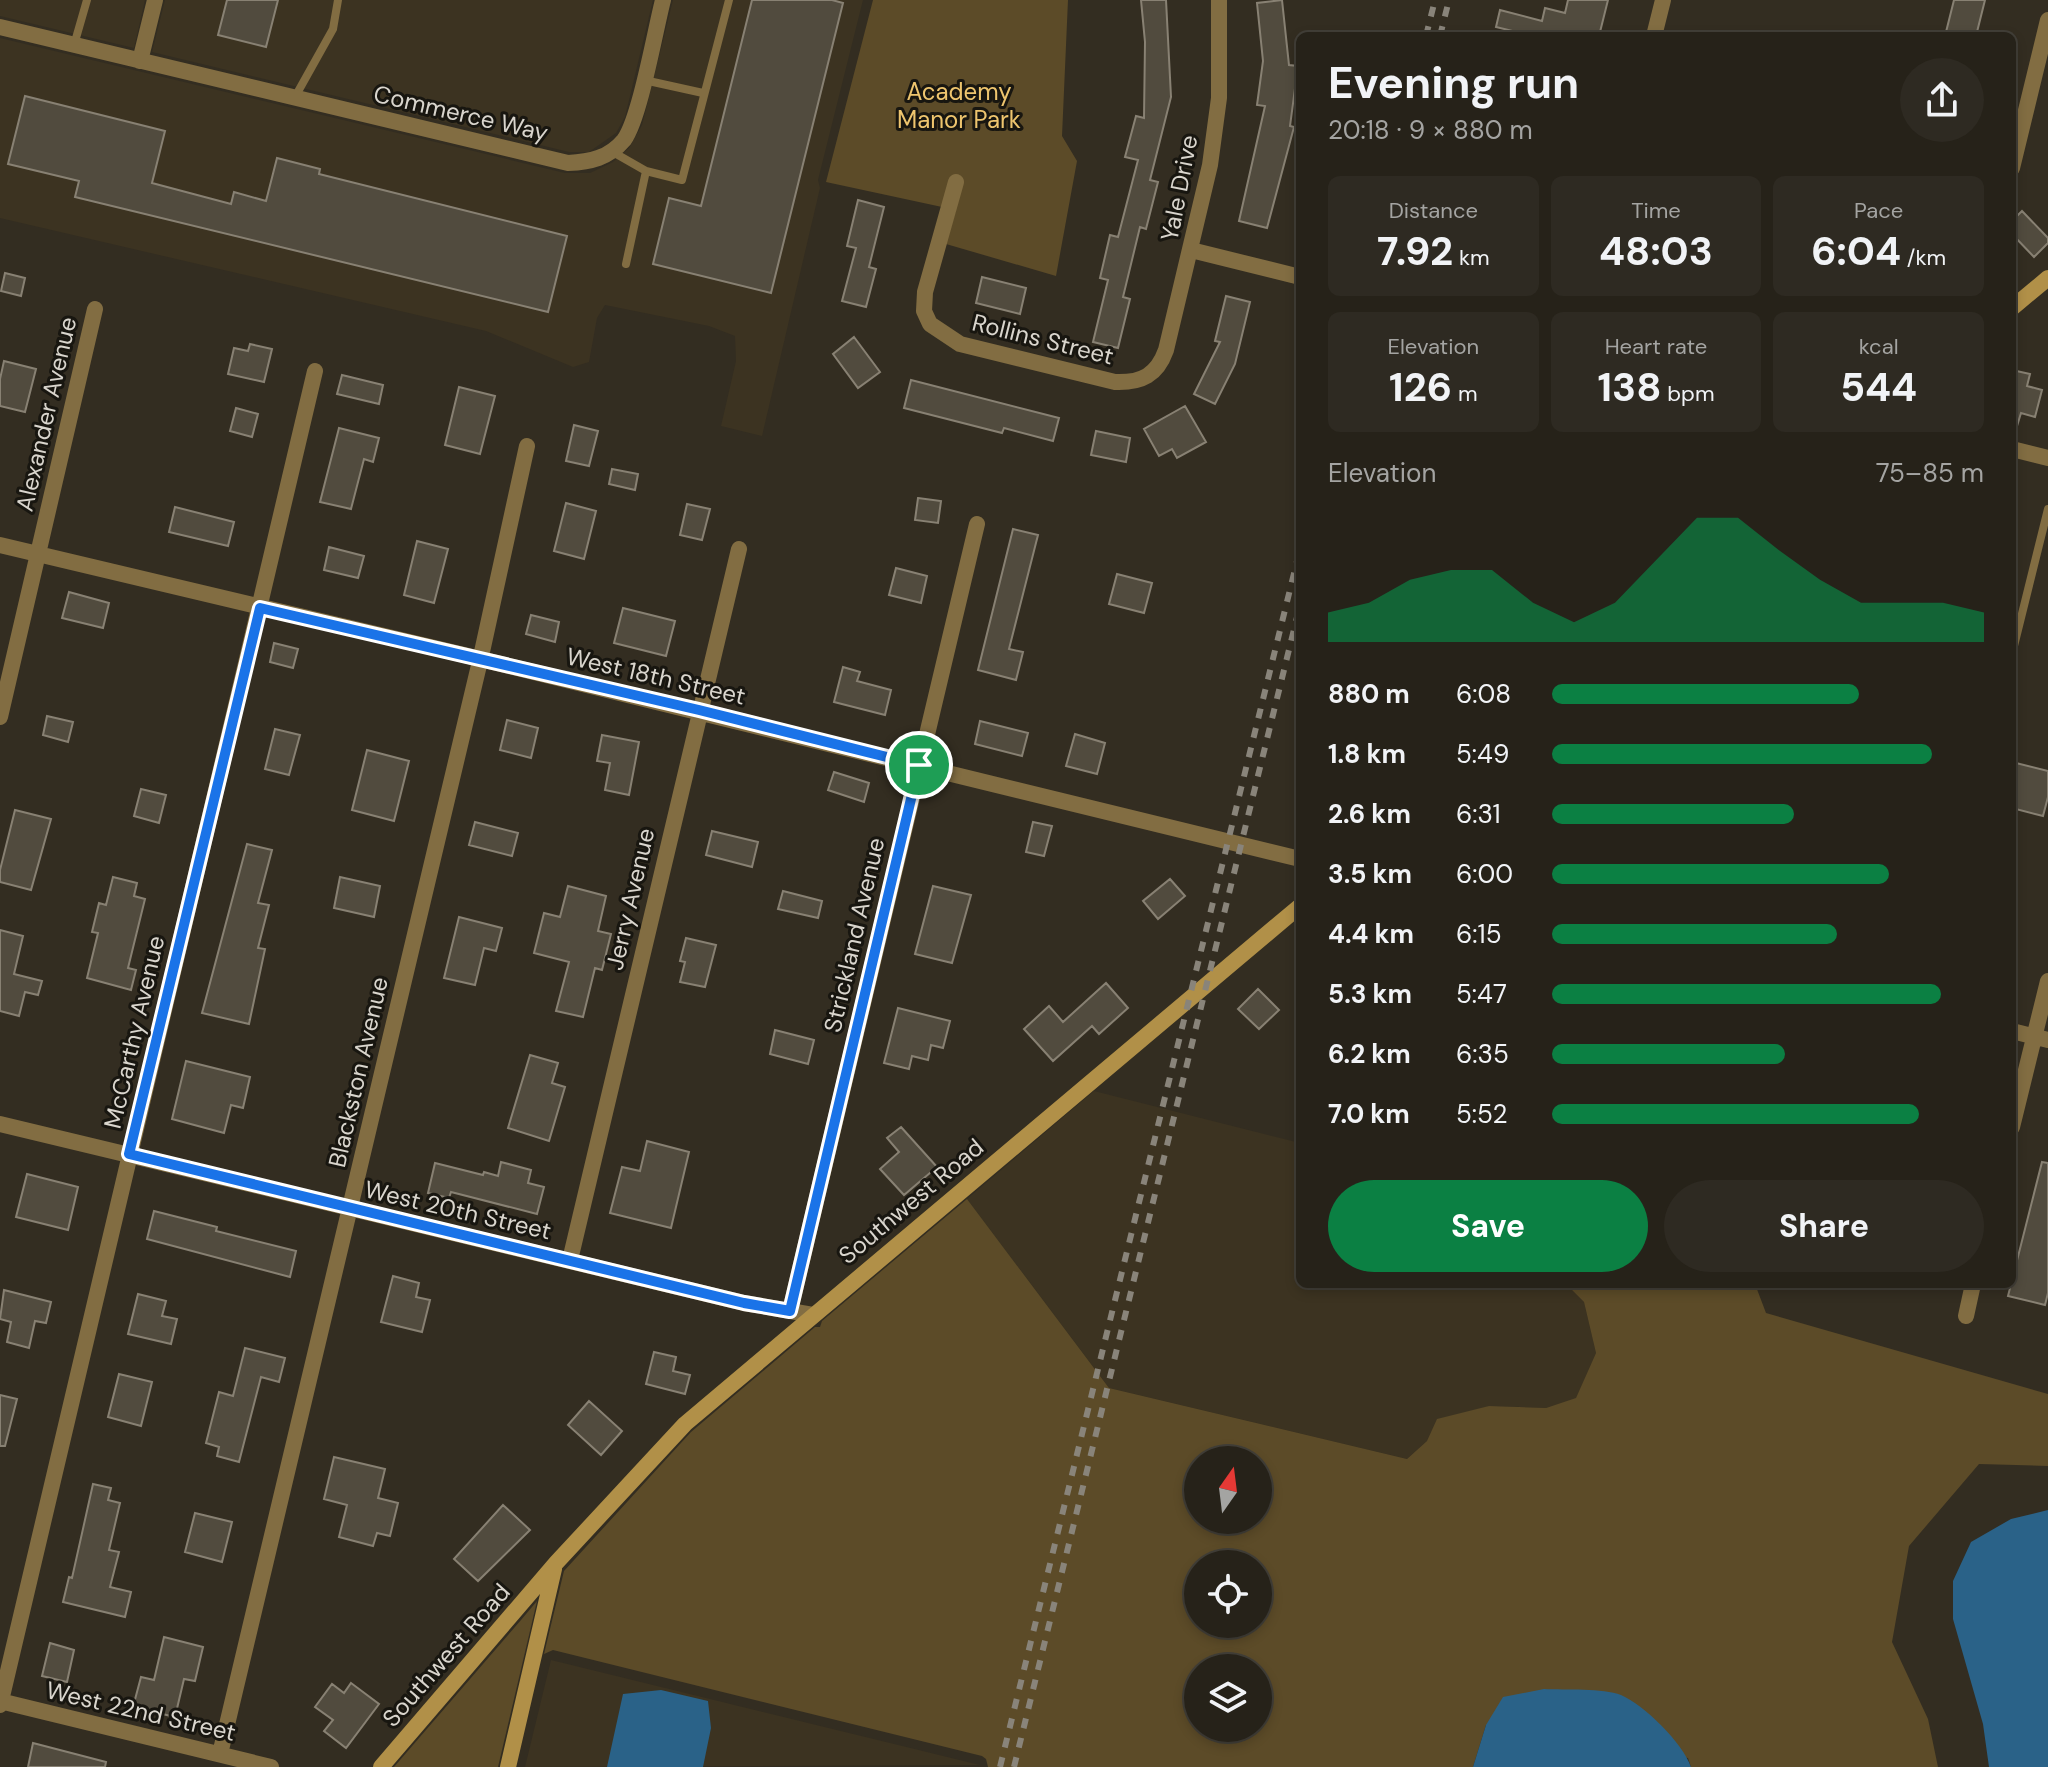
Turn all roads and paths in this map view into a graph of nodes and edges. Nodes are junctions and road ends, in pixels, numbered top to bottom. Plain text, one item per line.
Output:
1 (87, 0) edge
2 (155, 0) edge
3 (338, 0) edge
4 (663, 0) edge
5 (729, 0) edge
6 (1219, 0) edge
7 (1663, 0) edge
8 (2048, 20) edge
9 (0, 27) edge
10 (1655, 32) edge
11 (74, 45) junction
12 (140, 61) junction
13 (643, 80) junction
14 (703, 93) junction
15 (295, 98) junction
16 (611, 151) junction
17 (2016, 152) edge
18 (646, 171) junction
19 (956, 182) dead end
20 (1191, 250) junction
21 (626, 264) dead end
22 (1296, 276) edge
23 (2048, 278) edge
24 (2016, 305) edge
25 (95, 309) dead end
26 (315, 371) dead end
27 (1150, 377) joint
28 (527, 446) dead end
29 (2016, 450) edge
30 (2048, 458) edge
31 (2048, 509) edge
32 (977, 524) dead end
33 (0, 545) edge
34 (739, 549) dead end
35 (39, 554) junction
36 (260, 608) junction
37 (2016, 638) edge
38 (480, 661) junction
39 (699, 710) junction
40 (0, 717) edge
41 (919, 765) junction
42 (1296, 858) edge
43 (1296, 909) edge
44 (2048, 981) edge
45 (2016, 1032) edge
46 (2041, 1038) edge
47 (2016, 1115) edge
48 (0, 1124) edge
49 (129, 1154) junction
50 (350, 1209) junction
51 (570, 1260) junction
52 (1972, 1288) edge
53 (790, 1311) junction
54 (813, 1315) junction
55 (1966, 1316) dead end
56 (556, 1563) junction
57 (0, 1703) edge
58 (220, 1754) junction
59 (271, 1767) edge
60 (381, 1767) edge
61 (508, 1767) edge

1 - 11 lane
2 - 12 street
3 - 15 lane
4 - 13 street
5 - 14 lane
6 - 20 street, Yale Drive
7 - 10 street
8 - 17 street
9 - 11 street, Commerce Way
11 - 12 street, Commerce Way
12 - 15 street, Commerce Way
13 - 14 lane
13 - 16 street
14 - 18 lane
15 - 16 street, Commerce Way
16 - 18 lane
18 - 21 lane
19 - 27 street, Rollins Street
20 - 22 street
20 - 27 street, Yale Drive
23 - 24 street
25 - 35 street, Alexander Avenue
26 - 36 street, McCarthy Avenue
28 - 38 street, Blackston Avenue
29 - 30 street
31 - 37 lane
32 - 41 street, Strickland Avenue
33 - 35 street, West 18th Street
34 - 39 street, Jerry Avenue
35 - 36 street, West 18th Street
35 - 40 street, Alexander Avenue
36 - 38 street, West 18th Street
36 - 49 street, McCarthy Avenue
38 - 39 street, West 18th Street
38 - 50 street, Blackston Avenue
39 - 41 street, West 18th Street
39 - 51 street, Jerry Avenue
41 - 42 street, West 18th Street
41 - 53 street, Strickland Avenue
43 - 54 street, Southwest Road
44 - 46 street
45 - 46 street
46 - 47 street
48 - 49 street, West 20th Street
49 - 50 street, West 20th Street
49 - 57 street, McCarthy Avenue
50 - 51 street, West 20th Street
50 - 58 street, Blackston Avenue
51 - 53 street, West 20th Street
52 - 55 street
53 - 54 street, West 20th Street
54 - 56 street, Southwest Road
56 - 60 street, Southwest Road
56 - 61 street
57 - 58 street, West 22nd Street
58 - 59 street, West 22nd Street

